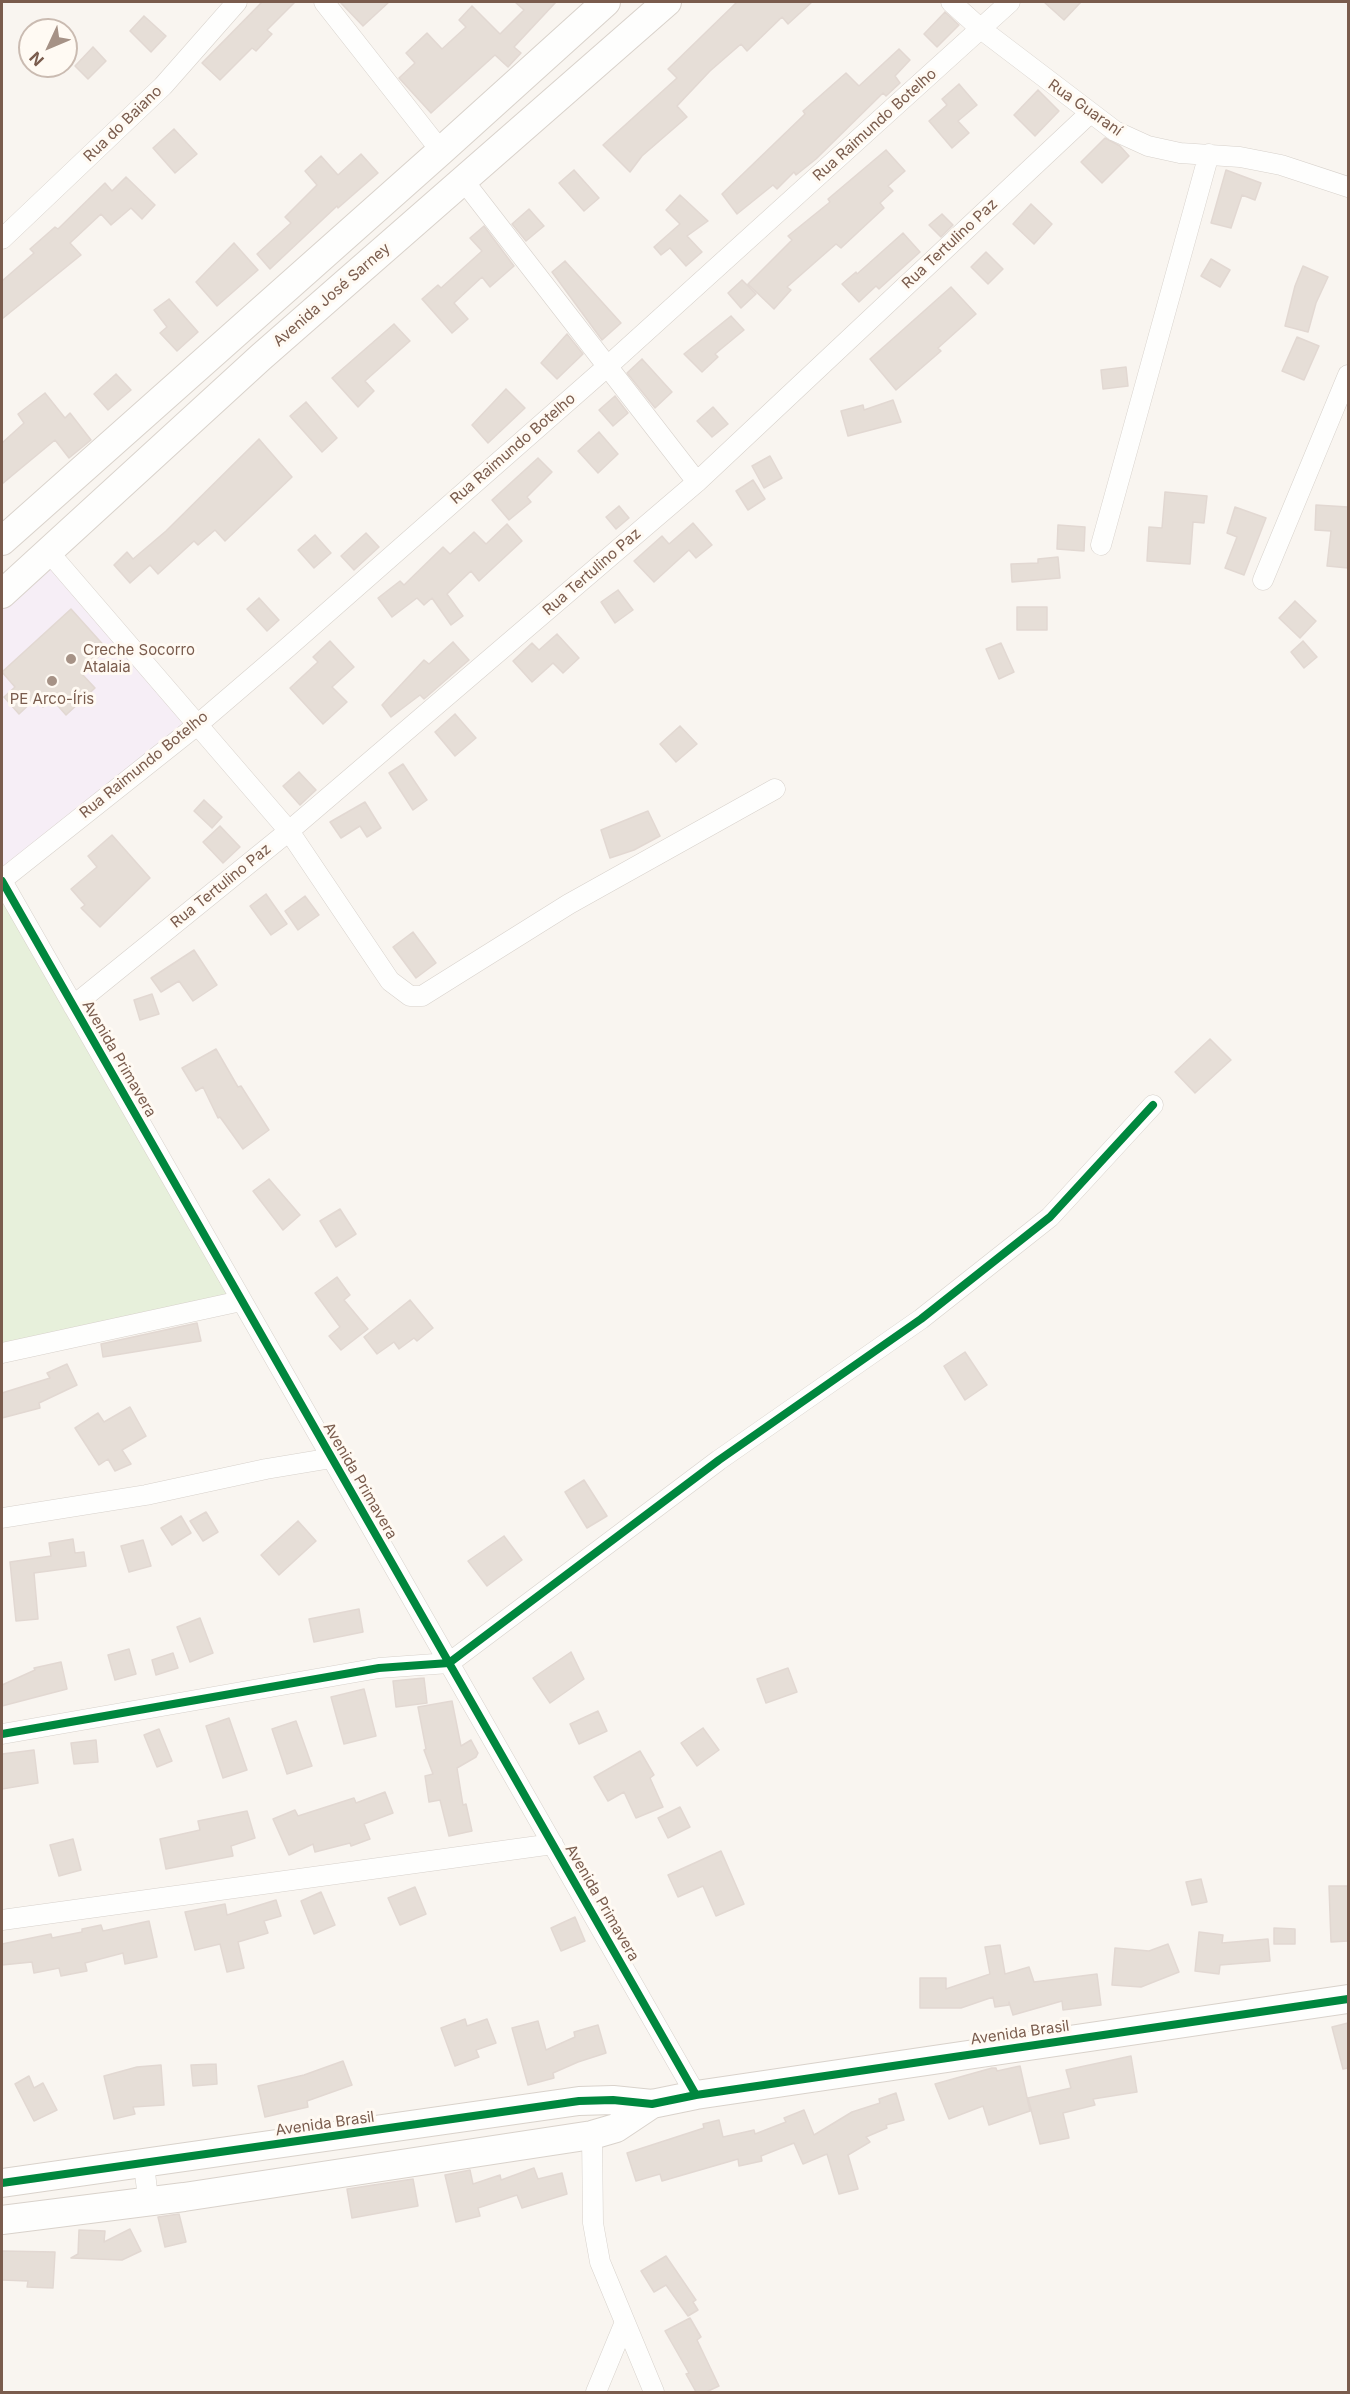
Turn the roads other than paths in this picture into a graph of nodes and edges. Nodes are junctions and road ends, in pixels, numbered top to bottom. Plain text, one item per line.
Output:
1 (237, 2) edge
2 (324, 2) edge
3 (606, 2) edge
4 (667, 2) edge
5 (951, 2) edge
6 (1010, 2) edge
7 (981, 29) junction
8 (1089, 114) junction
9 (441, 152) junction
10 (1209, 154) junction
11 (464, 180) junction
12 (1348, 187) edge
13 (2, 239) edge
14 (609, 365) junction
15 (1348, 375) edge
16 (697, 482) junction
17 (2, 541) edge
18 (1101, 545) dead end
19 (47, 550) junction
20 (1263, 580) dead end
21 (2, 594) edge
22 (196, 726) junction
23 (775, 789) dead end
24 (290, 831) junction
25 (2, 880) edge
26 (73, 1006) junction
27 (1153, 1105) dead end
28 (241, 1300) junction
29 (2, 1353) edge
30 (332, 1458) junction
31 (2, 1518) edge
32 (449, 1663) junction
33 (2, 1734) edge
34 (553, 1844) junction
35 (2, 1920) edge
36 (1348, 1999) edge
37 (696, 2095) junction
38 (652, 2104) junction
39 (592, 2135) junction
40 (144, 2164) junction
41 (2, 2183) edge
42 (148, 2199) junction
43 (2, 2220) edge
44 (625, 2322) junction
45 (596, 2392) edge
46 (654, 2392) edge

1 - 13 street, Rua do Baiano
2 - 9 street
3 - 9 street
4 - 11 street, Avenida José Sarney
5 - 7 street, Rua Guaraní
6 - 7 street, Rua Raimundo Botelho
7 - 8 street, Rua Guaraní
7 - 14 street, Rua Raimundo Botelho
8 - 10 street, Rua Guaraní
8 - 16 street, Rua Tertulino Paz
9 - 17 street
10 - 12 street, Rua Guaraní
10 - 18 street
11 - 14 street
11 - 19 street, Avenida José Sarney
14 - 16 street
14 - 22 street, Rua Raimundo Botelho
15 - 20 street
16 - 24 street, Rua Tertulino Paz
19 - 21 street, Avenida José Sarney
19 - 22 street
22 - 24 street
22 - 25 street, Rua Raimundo Botelho
23 - 24 street
24 - 26 street, Rua Tertulino Paz
25 - 26 street, Avenida Primavera
26 - 28 street, Avenida Primavera
27 - 32 street
28 - 29 street
28 - 30 street, Avenida Primavera
30 - 31 street
30 - 32 street, Avenida Primavera
32 - 33 street
32 - 34 street, Avenida Primavera
34 - 35 street
34 - 37 street, Avenida Primavera
36 - 37 street, Avenida Brasil
37 - 38 street, Avenida Brasil
38 - 39 street
38 - 40 street, Avenida Brasil
39 - 42 street
39 - 44 street
40 - 41 street, Avenida Brasil
40 - 42 street
42 - 43 street
44 - 45 street
44 - 46 street

